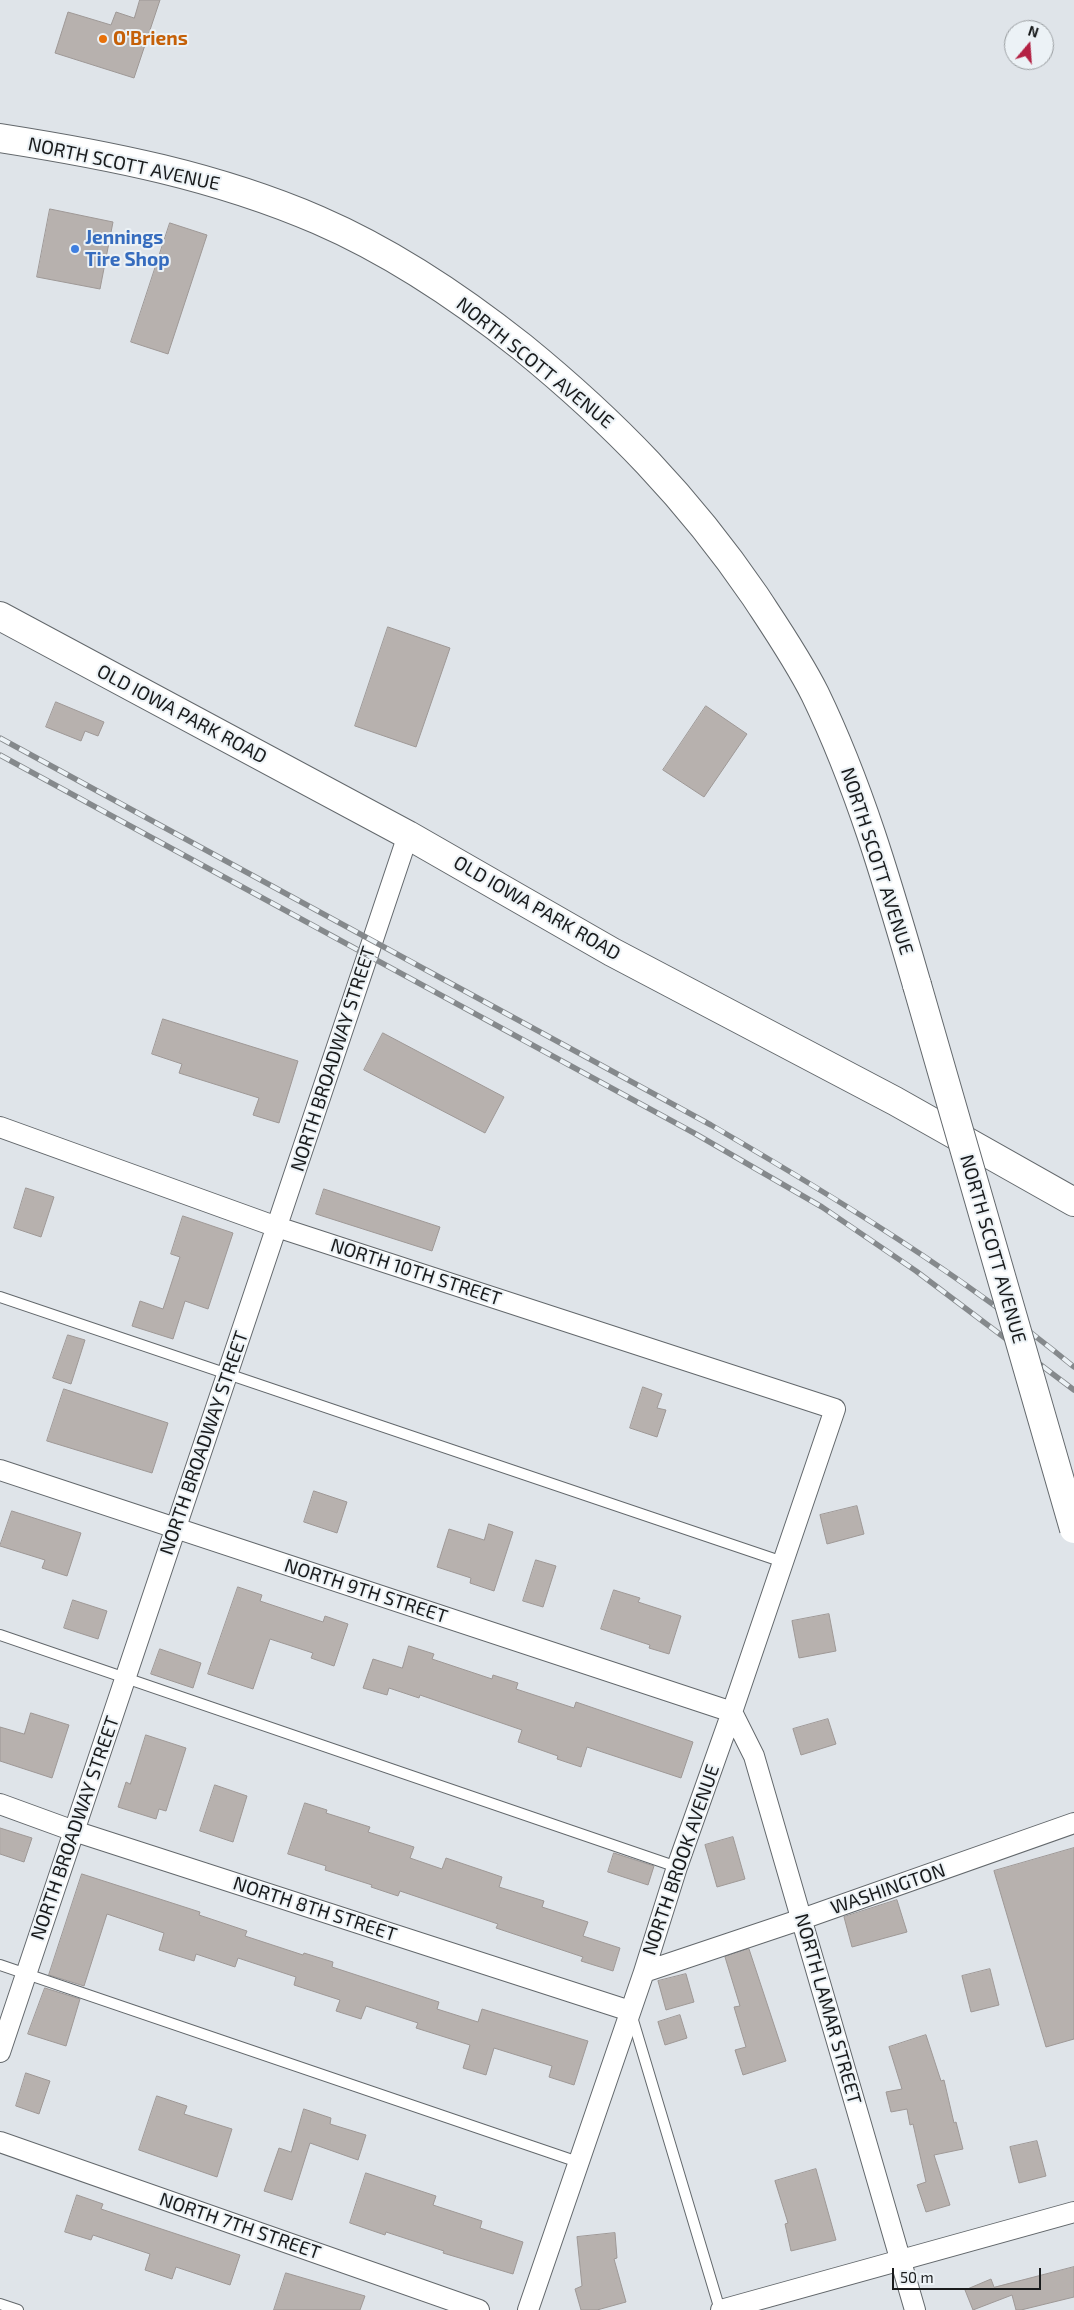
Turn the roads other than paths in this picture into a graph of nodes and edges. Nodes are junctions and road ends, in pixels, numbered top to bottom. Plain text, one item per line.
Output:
1 (0, 138) edge
2 (0, 616) edge
3 (408, 834) junction
4 (0, 1127) edge
5 (1074, 1202) edge
6 (277, 1227) junction
7 (0, 1297) edge
8 (227, 1374) junction
9 (835, 1409) joint
10 (0, 1470) edge
11 (176, 1528) junction
12 (1074, 1529) edge
13 (783, 1562) junction
14 (0, 1635) edge
15 (126, 1678) junction
16 (732, 1712) junction
17 (0, 1804) edge
18 (1074, 1823) edge
19 (74, 1831) junction
20 (677, 1867) junction
21 (802, 1919) junction
22 (0, 1966) edge
23 (644, 1972) junction
24 (26, 1974) junction
25 (630, 2012) junction
26 (0, 2052) edge
27 (0, 2142) edge
28 (578, 2162) junction
29 (1074, 2212) edge
30 (900, 2260) junction
31 (0, 2304) edge
32 (18, 2310) edge
33 (479, 2310) edge
34 (528, 2310) edge
35 (720, 2310) edge
36 (915, 2310) edge

1 - 12 main road, NORTH SCOTT AVENUE, bridge
2 - 3 main road, OLD IOWA PARK ROAD
3 - 5 main road, OLD IOWA PARK ROAD
3 - 6 street, NORTH BROADWAY STREET
4 - 6 street, NORTH 10TH STREET
6 - 8 street, NORTH BROADWAY STREET
6 - 9 street, NORTH 10TH STREET
7 - 8 lane
8 - 11 street, NORTH BROADWAY STREET
8 - 13 lane
9 - 13 street, NORTH BROOK AVENUE
10 - 11 street, NORTH 9TH STREET
11 - 15 street, NORTH BROADWAY STREET
11 - 16 street, NORTH 9TH STREET
13 - 16 street, NORTH BROOK AVENUE
14 - 15 lane
15 - 19 street, NORTH BROADWAY STREET
15 - 20 lane
16 - 20 street, NORTH BROOK AVENUE
16 - 21 street, NORTH LAMAR STREET
17 - 19 street, NORTH 8TH STREET
18 - 21 street, WASHINGTON
19 - 24 street, NORTH BROADWAY STREET
19 - 25 street, NORTH 8TH STREET
20 - 23 street, NORTH BROOK AVENUE
21 - 23 street, WASHINGTON
21 - 30 street, NORTH LAMAR STREET
22 - 24 lane
23 - 25 street, NORTH BROOK AVENUE
24 - 26 street, NORTH BROADWAY STREET
24 - 28 lane
25 - 28 street, NORTH BROOK AVENUE
25 - 35 lane
27 - 33 street, NORTH 7TH STREET
28 - 34 street, NORTH BROOK AVENUE
29 - 30 street
30 - 35 street
30 - 36 street, NORTH LAMAR STREET
31 - 32 lane

